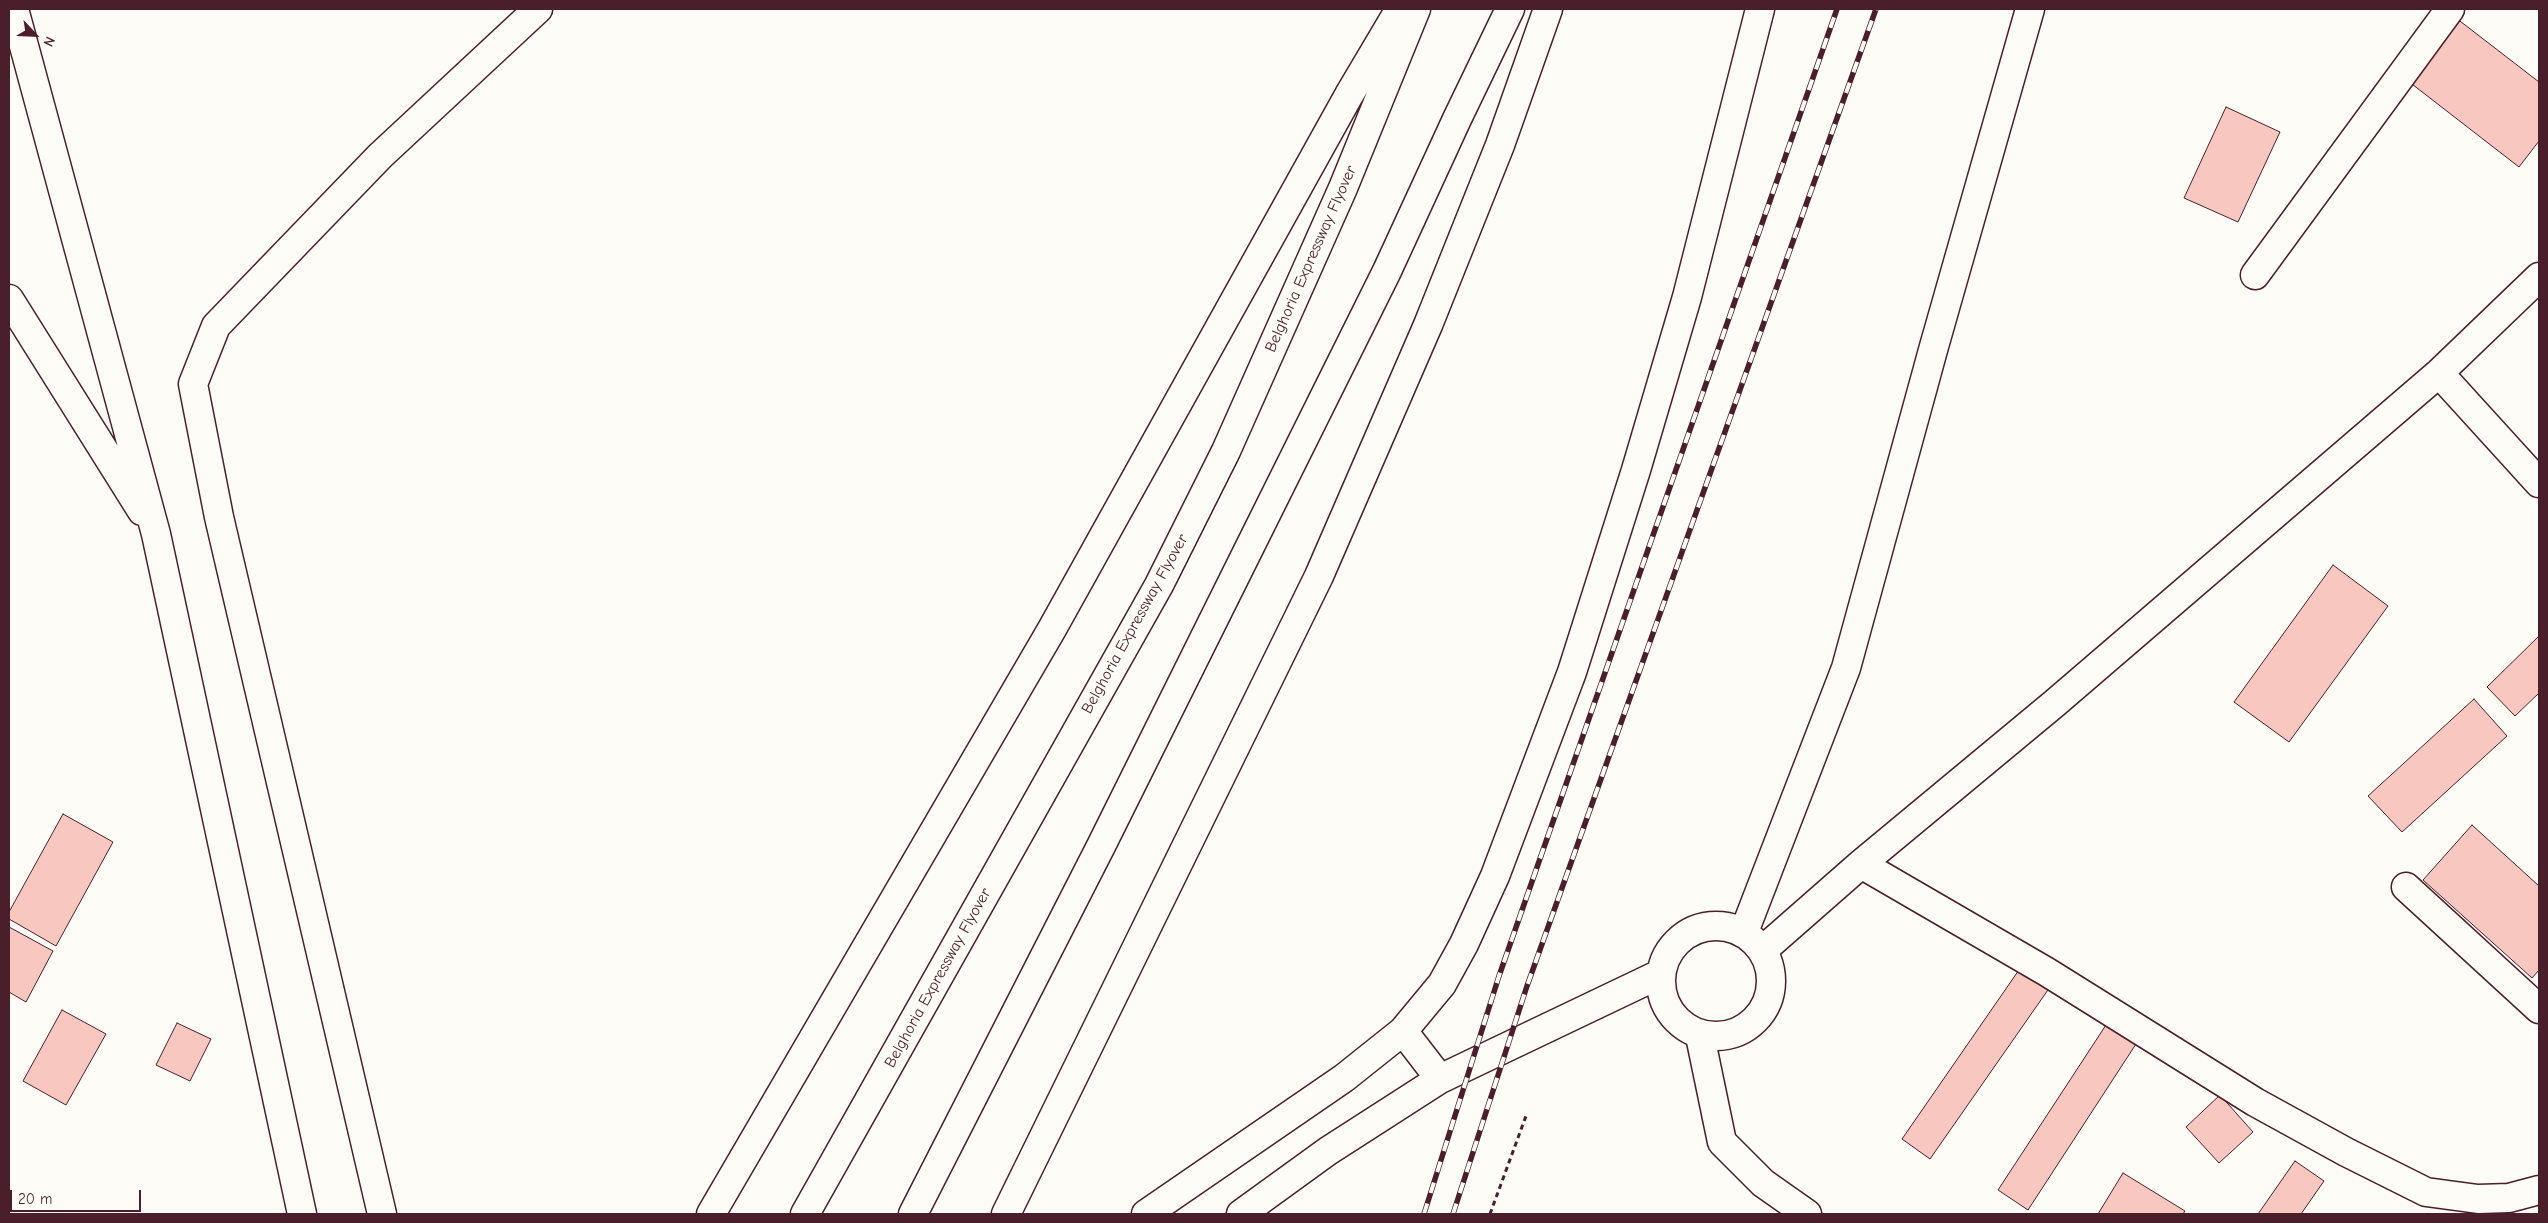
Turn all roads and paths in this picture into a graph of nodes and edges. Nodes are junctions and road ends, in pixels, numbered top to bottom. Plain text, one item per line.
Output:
1 (14, 9) edge
2 (538, 9) edge
3 (1400, 9) edge
4 (1416, 9) edge
5 (1510, 9) edge
6 (1548, 9) edge
7 (1760, 9) edge
8 (2030, 9) edge
9 (2450, 9) edge
10 (2255, 275) dead end
11 (2539, 277) edge
12 (9, 299) edge
13 (2439, 373) junction
14 (2539, 483) edge
15 (156, 534) junction
16 (1861, 864) junction
17 (2406, 887) dead end
18 (1744, 932) junction
19 (1763, 950) junction
20 (1660, 974) junction
21 (2539, 1009) edge
22 (1403, 1031) junction
23 (1700, 1036) junction
24 (1440, 1079) junction
25 (1526, 1116) dead end
26 (2539, 1190) edge
27 (1798, 1212) edge
28 (302, 1214) edge
29 (382, 1214) edge
30 (711, 1214) edge
31 (805, 1214) edge
32 (914, 1214) edge
33 (1006, 1214) edge
34 (1146, 1214) edge
35 (1241, 1214) edge
36 (1490, 1214) edge

1 - 15 main road
2 - 29 main road
3 - 30 main road
4 - 31 main road, Belghoria Expressway Flyover
5 - 32 main road
6 - 33 main road
7 - 22 main road
8 - 18 main road
9 - 10 main road
11 - 13 main road
12 - 15 main road
13 - 14 main road
13 - 16 main road
15 - 28 main road
16 - 19 main road
16 - 26 main road
17 - 21 main road
18 - 19 main road
18 - 20 main road
19 - 23 main road
20 - 23 main road
20 - 24 main road
22 - 24 main road
22 - 34 main road
23 - 27 main road
24 - 35 main road
25 - 36 path

